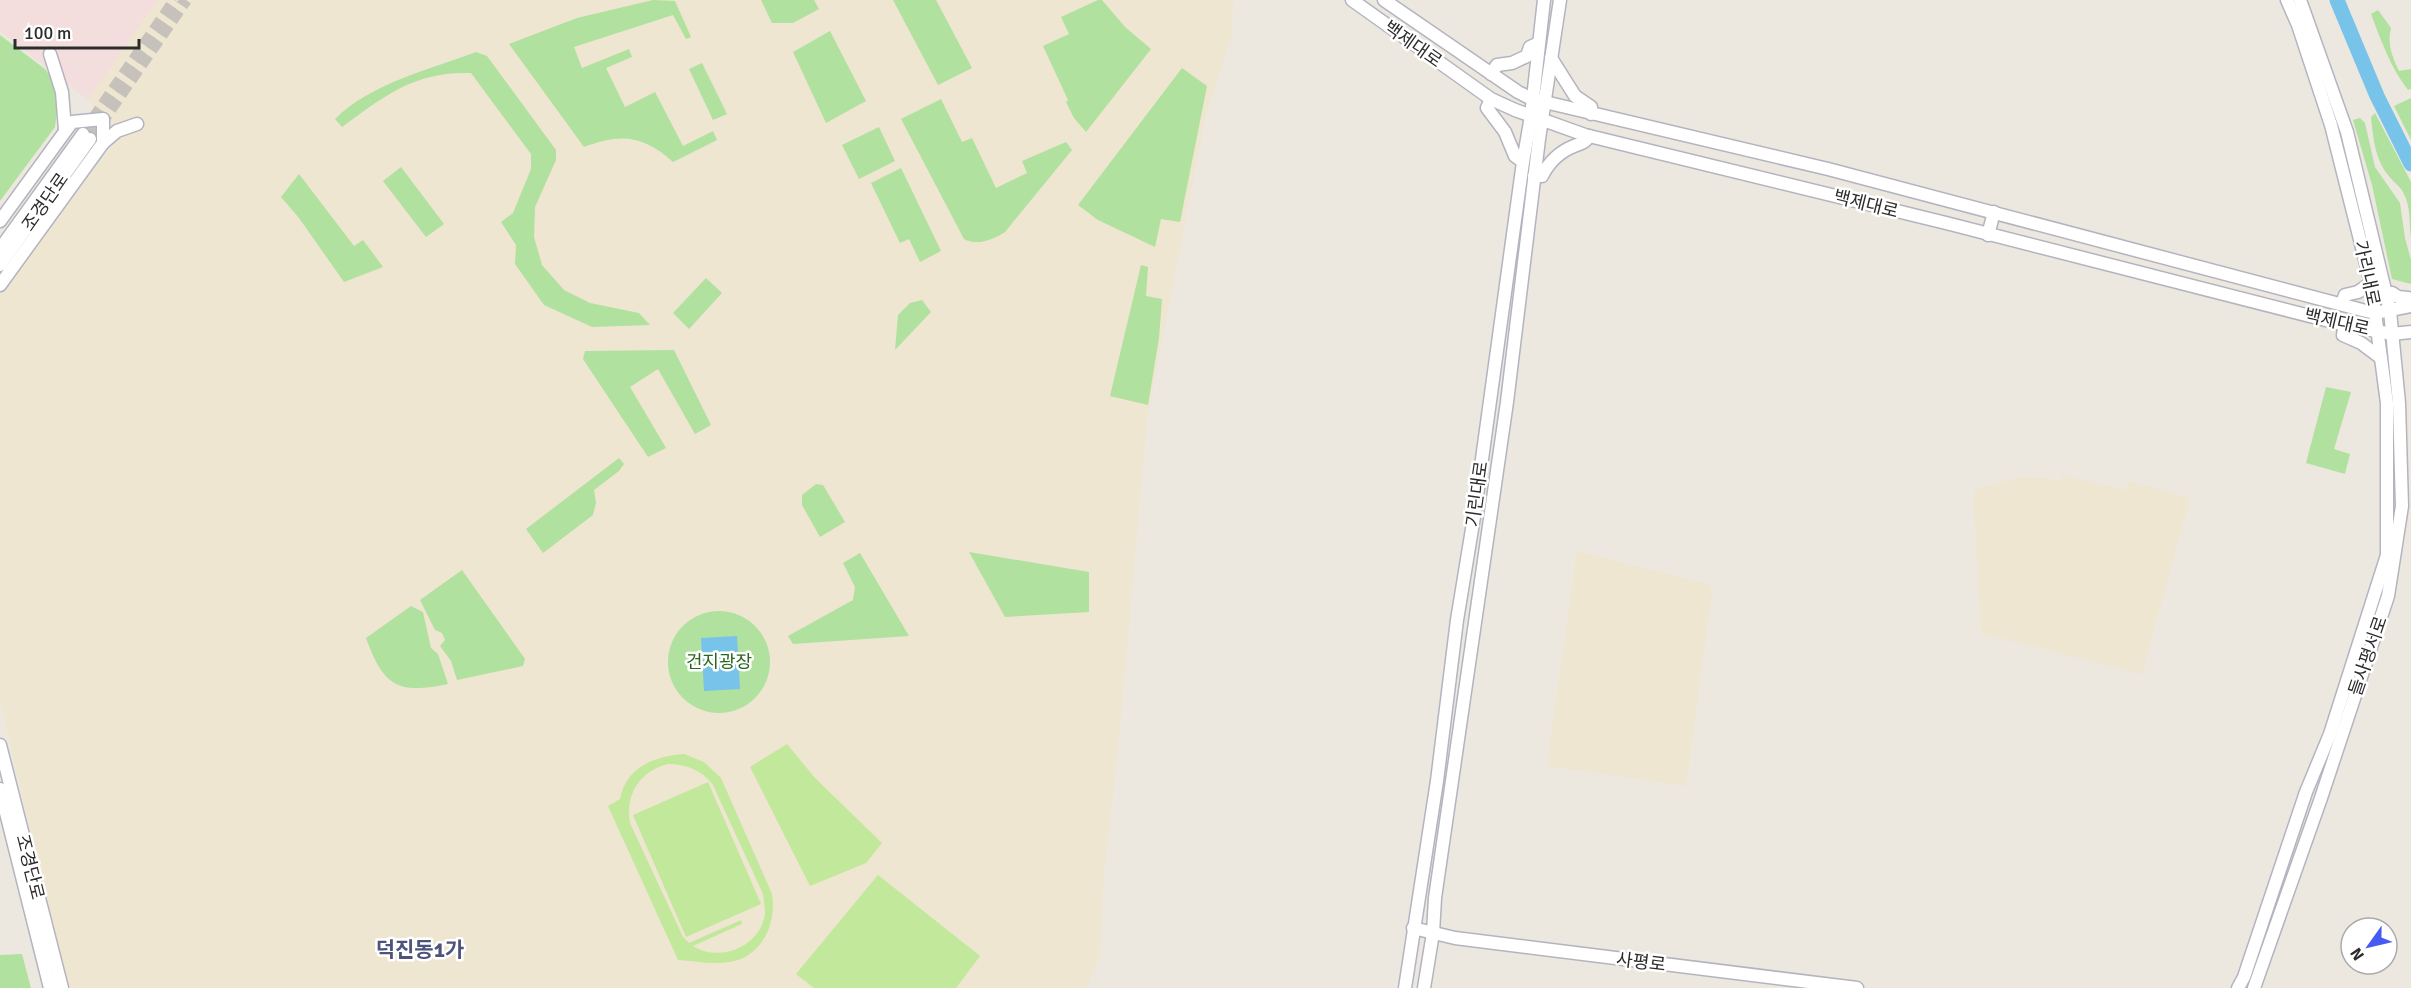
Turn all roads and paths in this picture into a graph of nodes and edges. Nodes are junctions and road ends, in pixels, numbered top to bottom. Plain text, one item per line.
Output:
1 (1352, 0) edge
2 (1384, 0) edge
3 (1544, 0) edge
4 (1560, 0) edge
5 (2287, 0) edge
6 (2300, 0) edge
7 (1539, 43) junction
8 (50, 54) dead end
9 (1551, 58) junction
10 (1491, 74) junction
11 (1491, 99) junction
12 (1538, 101) junction
13 (1591, 114) junction
14 (1536, 118) junction
15 (137, 124) dead end
16 (65, 130) junction
17 (1589, 136) junction
18 (103, 143) junction
19 (1523, 162) junction
20 (1534, 176) junction
21 (1994, 212) junction
22 (0, 221) edge
23 (1988, 235) junction
24 (0, 249) edge
25 (0, 265) edge
26 (2212, 271) junction
27 (2371, 283) junction
28 (0, 285) edge
29 (2208, 291) junction
30 (2385, 294) junction
31 (2342, 304) junction
32 (2411, 306) edge
33 (2390, 310) junction
34 (2375, 313) junction
35 (2345, 325) junction
36 (2379, 331) junction
37 (2411, 332) edge
38 (2392, 334) junction
39 (2381, 358) junction
40 (2386, 555) joint
41 (0, 745) edge
42 (0, 789) edge
43 (1414, 921) junction
44 (1430, 936) junction
45 (50, 988) edge
46 (62, 988) edge
47 (1405, 988) edge
48 (1424, 988) edge
49 (1799, 988) edge
50 (1857, 988) edge
51 (2238, 988) edge
52 (2254, 988) edge

1 - 11 street, 백제대로
2 - 10 street, 백제대로
3 - 7 street, 기린대로
4 - 9 street, 기린대로
5 - 27 street, 가리내로
6 - 30 street, 가리내로
7 - 10 street
7 - 12 street, 기린대로
8 - 16 street
9 - 12 street, 기린대로
9 - 13 street
10 - 12 street, 백제대로
11 - 14 street, 백제대로
11 - 19 street
12 - 13 street, 백제대로
12 - 14 street, 기린대로
13 - 21 street, 백제대로
14 - 17 street, 백제대로
14 - 19 street, 기린대로
14 - 20 street, 기린대로
15 - 18 street
16 - 18 street
16 - 22 street
17 - 20 street
17 - 23 street, 백제대로
18 - 28 street
19 - 43 street, 기린대로
20 - 44 street, 기린대로
21 - 23 street
21 - 26 street, 백제대로
23 - 29 street, 백제대로
24 - 25 street, 조경단로
26 - 29 street
26 - 31 street, 백제대로
27 - 31 street
27 - 34 street, 가리내로
29 - 35 street, 백제대로
30 - 32 street
30 - 33 street, 가리내로
31 - 34 street, 백제대로
32 - 33 street, 백제대로
33 - 34 street, 백제대로
33 - 38 street, 들사평서로
34 - 36 street, 가리내로
35 - 36 street, 백제대로
35 - 39 street
36 - 38 street, 백제대로
36 - 39 street, 가리내로
37 - 38 street, 백제대로
38 - 52 street, 들사평서로
39 - 40 street, 가리내로
40 - 51 street, 들사평서로
41 - 46 street, 조경단로
42 - 45 street, 조경단로
43 - 44 street
43 - 47 street, 기린대로
44 - 48 street, 기린대로
44 - 49 street, 사평로
44 - 50 street, 사평로

